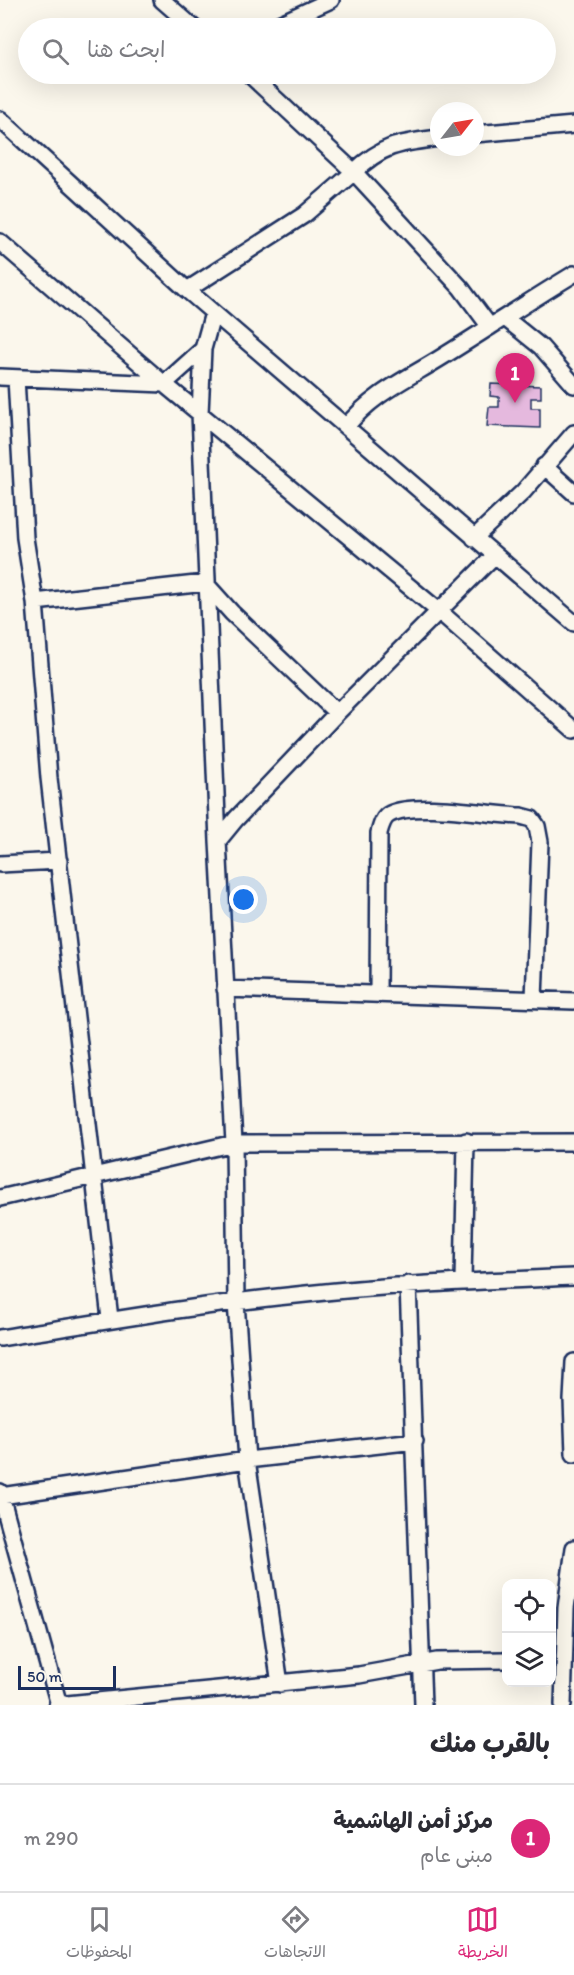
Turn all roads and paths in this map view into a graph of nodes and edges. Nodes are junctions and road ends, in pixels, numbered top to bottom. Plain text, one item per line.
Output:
1 (162, 0) edge
2 (331, 0) edge
3 (183, 18) edge
4 (292, 18) edge
5 (260, 84) edge
6 (0, 118) edge
7 (574, 125) edge
8 (484, 133) edge
9 (430, 139) edge
10 (354, 172) junction
11 (0, 242) edge
12 (574, 274) edge
13 (187, 290) junction
14 (213, 313) junction
15 (505, 318) junction
16 (490, 327) junction
17 (203, 349) junction
18 (0, 377) edge
19 (16, 378) junction
20 (164, 384) junction
21 (574, 384) edge
22 (200, 413) junction
23 (346, 427) junction
24 (574, 433) edge
25 (544, 466) junction
26 (574, 493) edge
27 (474, 538) junction
28 (494, 556) junction
29 (205, 583) junction
30 (35, 602) junction
31 (440, 612) junction
32 (574, 623) edge
33 (337, 713) junction
34 (574, 730) edge
35 (218, 841) junction
36 (59, 861) junction
37 (0, 864) edge
38 (225, 989) junction
39 (378, 994) junction
40 (534, 999) junction
41 (574, 1001) edge
42 (466, 1141) junction
43 (574, 1142) edge
44 (234, 1143) junction
45 (93, 1176) junction
46 (0, 1198) edge
47 (574, 1277) edge
48 (463, 1280) junction
49 (408, 1284) junction
50 (236, 1302) junction
51 (110, 1319) junction
52 (0, 1338) edge
53 (574, 1362) edge
54 (573, 1400) edge
55 (415, 1441) junction
56 (574, 1454) edge
57 (247, 1460) junction
58 (1, 1494) edge
59 (574, 1548) edge
60 (563, 1659) edge
61 (502, 1660) edge
62 (420, 1664) junction
63 (280, 1684) junction
64 (58, 1705) edge
65 (423, 1705) edge
66 (563, 1705) edge

1 - 3 street
2 - 4 street
5 - 10 street
6 - 13 street
7 - 8 street
9 - 10 street
10 - 13 street
10 - 16 street
11 - 20 street
12 - 15 street
13 - 14 street
14 - 17 street
14 - 23 street
15 - 16 street
15 - 21 street
16 - 23 street
17 - 20 street
17 - 22 street
18 - 19 street
19 - 20 street
19 - 30 street
20 - 22 street
22 - 29 street
22 - 31 street
23 - 27 street
24 - 25 street
25 - 26 street
25 - 27 street
27 - 28 street
28 - 31 street
28 - 32 street
29 - 30 street
29 - 33 street
29 - 35 street
30 - 36 street
31 - 33 street
31 - 34 street
33 - 35 street
35 - 38 street
36 - 37 street
36 - 45 street
38 - 39 street
38 - 44 street
39 - 40 street
39 - 40 street
40 - 41 street
42 - 43 street
42 - 44 street
42 - 48 street
44 - 45 street
44 - 50 street
45 - 46 street
45 - 51 street
47 - 48 street
48 - 49 street
49 - 50 street
49 - 55 street
50 - 51 street
50 - 57 street
51 - 52 street
53 - 54 street
54 - 56 street
55 - 57 street
55 - 62 street
57 - 58 street
57 - 63 street
58 - 64 street
59 - 60 street
60 - 66 street
61 - 62 street
62 - 63 street
62 - 65 street
63 - 64 street

